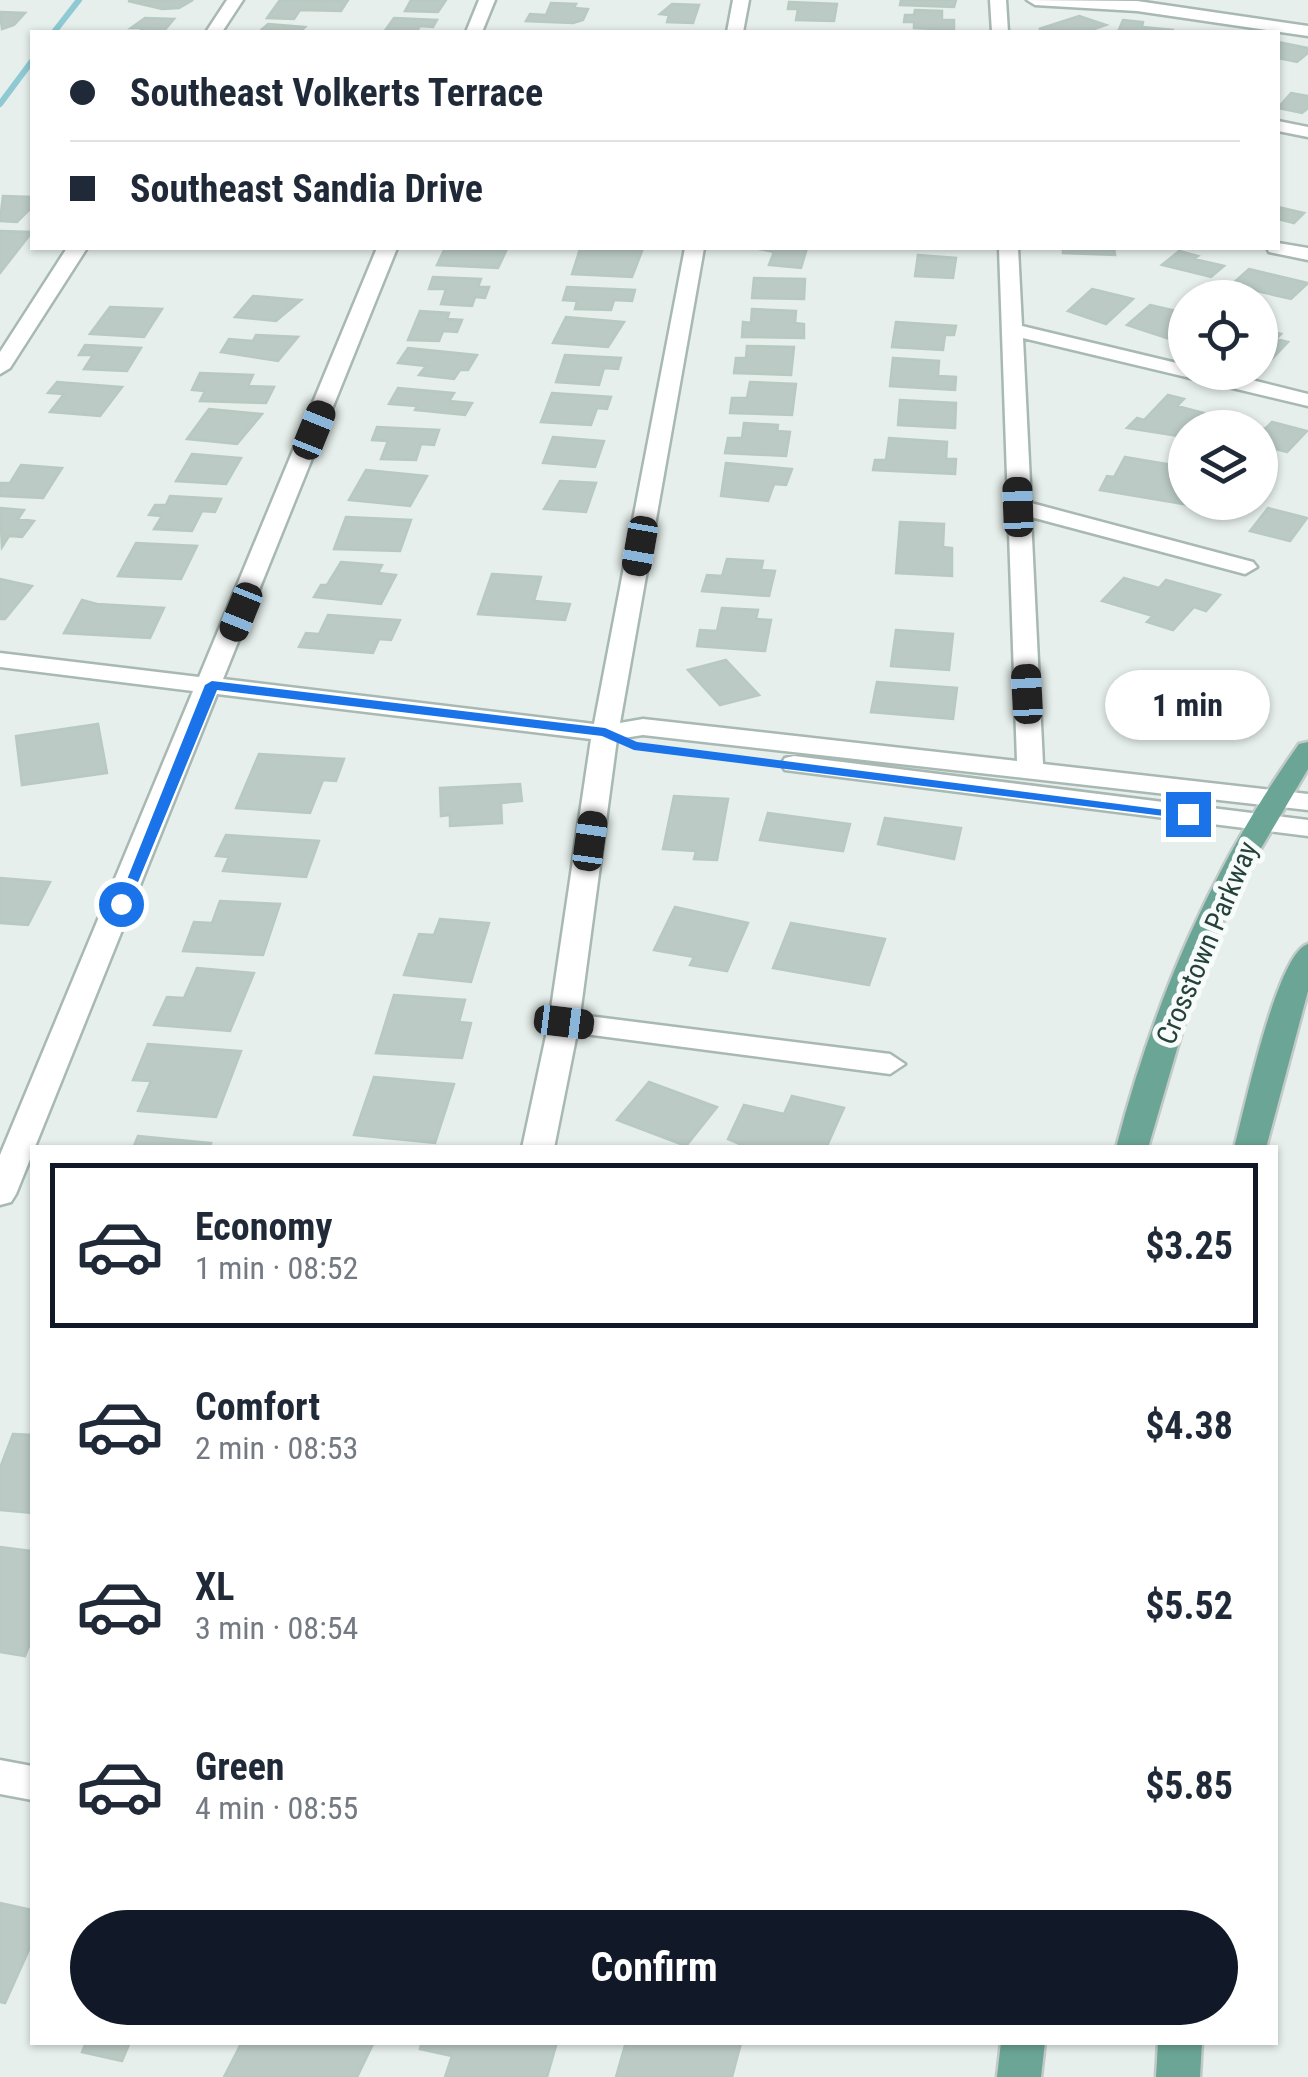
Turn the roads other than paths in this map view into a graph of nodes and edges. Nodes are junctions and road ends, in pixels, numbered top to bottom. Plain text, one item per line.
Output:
1 (235, 0) edge
2 (487, 0) edge
3 (741, 0) edge
4 (998, 0) edge
5 (1035, 0) edge
6 (215, 30) edge
7 (475, 30) edge
8 (735, 30) edge
9 (1000, 30) edge
10 (1308, 30) edge
11 (1280, 126) edge
12 (1308, 132) edge
13 (1280, 249) edge
14 (76, 250) edge
15 (387, 250) edge
16 (695, 250) edge
17 (1009, 250) edge
18 (1308, 254) edge
19 (1011, 329) junction
20 (1168, 367) edge
21 (0, 368) edge
22 (1265, 390) edge
23 (1308, 400) edge
24 (1018, 507) junction
25 (1245, 567) dead end
26 (0, 660) edge
27 (212, 685) junction
28 (605, 732) junction
29 (1308, 750) edge
30 (1030, 768) junction
31 (1308, 802) edge
32 (1267, 811) junction
33 (1308, 828) edge
34 (1308, 954) edge
35 (564, 1022) junction
36 (890, 1064) dead end
37 (539, 1145) edge
38 (1133, 1145) edge
39 (1251, 1145) edge
40 (0, 1194) edge
41 (0, 1777) edge
42 (30, 1783) edge
43 (1022, 2045) edge
44 (1180, 2045) edge
45 (1019, 2077) edge
46 (1178, 2077) edge

1 - 6 street
2 - 7 street
3 - 8 street
4 - 9 street
5 - 10 street
11 - 12 street
13 - 18 street
14 - 21 street
15 - 27 street
16 - 28 street
17 - 19 street
19 - 20 street
19 - 24 street
22 - 23 street
24 - 25 street
24 - 30 street
26 - 27 street
27 - 28 street
27 - 40 street
28 - 30 street
28 - 32 street
28 - 35 street
29 - 32 main road, Crosstown Parkway
30 - 32 street
31 - 32 street
32 - 33 street
32 - 38 main road, Crosstown Parkway
34 - 39 main road
35 - 36 street
35 - 37 street
41 - 42 street
43 - 45 main road
44 - 46 main road

